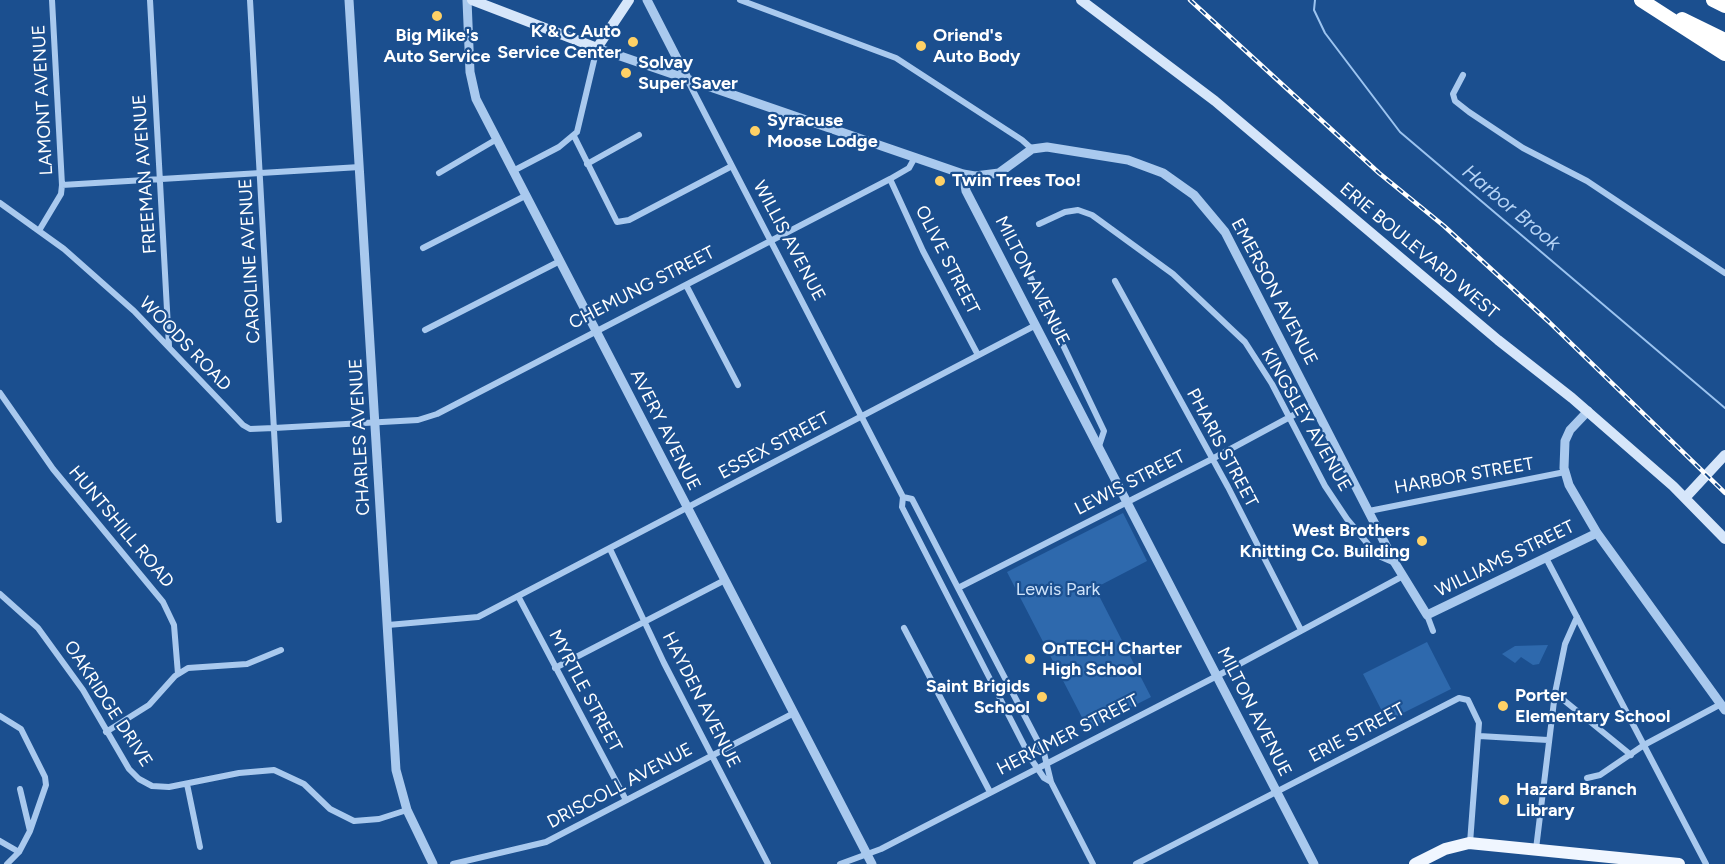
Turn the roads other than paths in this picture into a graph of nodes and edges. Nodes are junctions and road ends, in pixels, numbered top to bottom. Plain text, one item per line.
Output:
1 (52, 0) edge
2 (150, 0) edge
3 (250, 0) edge
4 (349, 0) edge
5 (466, 0) edge
6 (472, 0) edge
7 (629, 0) edge
8 (646, 0) edge
9 (740, 0) edge
10 (1081, 0) edge
11 (1643, 0) edge
12 (1713, 0) edge
13 (1725, 6) edge
14 (1725, 40) edge
15 (597, 48) junction
16 (1725, 54) edge
17 (1463, 75) dead end
18 (687, 78) junction
19 (639, 135) dead end
20 (574, 136) junction
21 (496, 140) junction
22 (1032, 149) junction
23 (914, 159) junction
24 (587, 164) junction
25 (732, 165) junction
26 (360, 167) junction
27 (513, 171) junction
28 (260, 172) junction
29 (439, 173) dead end
30 (963, 174) junction
31 (160, 178) junction
32 (890, 179) junction
33 (62, 185) junction
34 (525, 196) junction
35 (0, 203) edge
36 (1039, 224) dead end
37 (39, 229) junction
38 (771, 241) junction
39 (423, 248) dead end
40 (560, 261) junction
41 (1725, 273) edge
42 (1029, 276) dead end
43 (1115, 281) dead end
44 (686, 285) junction
45 (1036, 325) junction
46 (425, 330) dead end
47 (596, 331) junction
48 (169, 346) junction
49 (978, 355) junction
50 (738, 385) dead end
51 (0, 393) edge
52 (1314, 404) junction
53 (1588, 411) junction
54 (861, 416) junction
55 (1289, 418) junction
56 (376, 422) junction
57 (274, 429) junction
58 (1098, 446) junction
59 (1725, 455) edge
60 (1212, 459) junction
61 (1565, 472) junction
62 (903, 496) junction
63 (1684, 498) junction
64 (1127, 501) junction
65 (688, 509) junction
66 (1369, 511) junction
67 (279, 520) dead end
68 (1597, 533) junction
69 (1725, 539) edge
70 (610, 549) junction
71 (1546, 558) junction
72 (1395, 563) junction
73 (1402, 576) junction
74 (724, 580) junction
75 (958, 588) junction
76 (0, 594) edge
77 (518, 597) junction
78 (1426, 615) junction
79 (1578, 617) junction
80 (644, 621) junction
81 (388, 625) junction
82 (904, 628) dead end
83 (1301, 630) junction
84 (1433, 631) dead end
85 (281, 650) dead end
86 (555, 668) junction
87 (178, 674) junction
88 (1217, 676) junction
89 (1555, 693) junction
90 (1723, 707) edge
91 (794, 713) junction
92 (0, 716) edge
93 (106, 732) junction
94 (1479, 736) junction
95 (1548, 740) junction
96 (1644, 745) junction
97 (1631, 754) junction
98 (712, 755) junction
99 (1047, 763) junction
100 (1036, 769) junction
101 (1587, 778) dead end
102 (1051, 782) junction
103 (187, 783) junction
104 (20, 789) dead end
105 (1276, 791) junction
106 (990, 792) junction
107 (626, 800) junction
108 (406, 810) junction
109 (30, 831) junction
110 (0, 841) edge
111 (1469, 843) junction
112 (200, 847) dead end
113 (1536, 849) junction
114 (19, 852) junction
115 (866, 854) junction
116 (1589, 860) edge
117 (7, 864) edge
118 (433, 864) edge
119 (453, 864) edge
120 (768, 864) edge
121 (840, 864) edge
122 (872, 864) edge
123 (1093, 864) edge
124 (1136, 864) edge
125 (1314, 864) edge
126 (1415, 864) edge
127 (1679, 864) edge
128 (1706, 864) edge

1 - 33 street, LAMONT AVENUE
2 - 31 street, FREEMAN AVENUE
3 - 28 street, CAROLINE AVENUE
4 - 26 street, CHARLES AVENUE
5 - 21 street, AVERY AVENUE
6 - 15 main road
7 - 15 main road
8 - 18 street, WILLIS AVENUE
9 - 22 street
10 - 53 main road, ERIE BOULEVARD WEST
11 - 14 highway
11 - 16 highway
12 - 13 highway
15 - 18 street
15 - 20 street
17 - 41 street
18 - 23 street
18 - 25 street, WILLIS AVENUE
19 - 24 street
20 - 24 street
20 - 27 street
21 - 27 street, AVERY AVENUE
21 - 29 street
22 - 30 street
22 - 52 street, EMERSON AVENUE
23 - 30 street
23 - 32 street, CHEMUNG STREET
24 - 25 street
25 - 38 street, WILLIS AVENUE
26 - 28 street
26 - 56 street, CHARLES AVENUE
27 - 34 street, AVERY AVENUE
28 - 31 street
28 - 57 street, CAROLINE AVENUE
30 - 45 street, MILTON AVENUE
31 - 33 street
31 - 48 street, FREEMAN AVENUE
32 - 38 street, CHEMUNG STREET
32 - 49 street, OLIVE STREET
33 - 37 street, LAMONT AVENUE
34 - 39 street
34 - 40 street, AVERY AVENUE
35 - 37 street, WOODS ROAD
36 - 55 street, KINGSLEY AVENUE
37 - 48 street, WOODS ROAD
38 - 44 street, CHEMUNG STREET
38 - 54 street, WILLIS AVENUE
40 - 46 street
40 - 47 street, AVERY AVENUE
42 - 58 street
43 - 60 street, PHARIS STREET
44 - 47 street, CHEMUNG STREET
44 - 50 street
45 - 49 street, ESSEX STREET
45 - 58 street, MILTON AVENUE
47 - 56 street, CHEMUNG STREET
47 - 65 street, AVERY AVENUE
48 - 57 street, WOODS ROAD
49 - 54 street, ESSEX STREET
51 - 87 street, HUNTSHILL ROAD
52 - 55 street, LEWIS STREET
52 - 66 street, EMERSON AVENUE
53 - 61 street
53 - 63 main road, ERIE BOULEVARD WEST
54 - 62 street, WILLIS AVENUE
54 - 65 street, ESSEX STREET
55 - 60 street, LEWIS STREET
55 - 72 street, KINGSLEY AVENUE
56 - 57 street, WOODS ROAD
56 - 81 street, CHARLES AVENUE
57 - 67 street, CAROLINE AVENUE
58 - 64 street, MILTON AVENUE
59 - 63 main road
60 - 64 street, LEWIS STREET
60 - 83 street, PHARIS STREET
61 - 66 street, HARBOR STREET
61 - 68 street
62 - 75 street, WILLIS AVENUE
62 - 100 street, WILLIS AVENUE
63 - 69 main road, ERIE BOULEVARD WEST
64 - 75 street, LEWIS STREET
64 - 88 street, MILTON AVENUE
65 - 70 street, ESSEX STREET
65 - 74 street, AVERY AVENUE
66 - 72 street, EMERSON AVENUE
68 - 71 street, WILLIAMS STREET
68 - 90 street
70 - 77 street, ESSEX STREET
70 - 80 street, HAYDEN AVENUE
71 - 78 street, WILLIAMS STREET
71 - 79 street
72 - 73 street, EMERSON AVENUE
73 - 78 street, EMERSON AVENUE
73 - 83 street, HERKIMER STREET
74 - 80 street
74 - 91 street, AVERY AVENUE
75 - 99 street, WILLIS AVENUE
76 - 93 street, OAKRIDGE DRIVE
77 - 81 street, ESSEX STREET
77 - 86 street, MYRTLE STREET
78 - 84 street, EMERSON AVENUE
79 - 89 street
79 - 96 street
80 - 86 street
80 - 98 street, HAYDEN AVENUE
81 - 108 street, CHARLES AVENUE
82 - 106 street
83 - 88 street, HERKIMER STREET
85 - 87 street
86 - 107 street, MYRTLE STREET
87 - 93 street
88 - 99 street, HERKIMER STREET
88 - 105 street, MILTON AVENUE
89 - 95 street
89 - 97 street
90 - 96 street
91 - 98 street, DRISCOLL AVENUE
91 - 115 street, AVERY AVENUE
92 - 109 street
93 - 103 street, OAKRIDGE DRIVE
94 - 95 street
94 - 105 street, ERIE STREET
94 - 111 street
95 - 113 street
96 - 97 street
96 - 128 street
97 - 101 street
98 - 107 street, DRISCOLL AVENUE
98 - 120 street, HAYDEN AVENUE
99 - 100 street, HERKIMER STREET
99 - 102 street, WILLIS AVENUE
100 - 102 street, WILLIS AVENUE
100 - 106 street, HERKIMER STREET
102 - 123 street, WILLIS AVENUE
103 - 108 street, OAKRIDGE DRIVE
103 - 112 street
104 - 109 street
105 - 124 street, ERIE STREET
105 - 125 street, MILTON AVENUE
106 - 115 street, HERKIMER STREET
107 - 119 street, DRISCOLL AVENUE
108 - 118 street, CHARLES AVENUE
109 - 114 street
110 - 114 street
111 - 113 main road
111 - 126 main road
113 - 116 main road
114 - 117 street
115 - 121 street, HERKIMER STREET
115 - 122 street, AVERY AVENUE
116 - 127 main road

